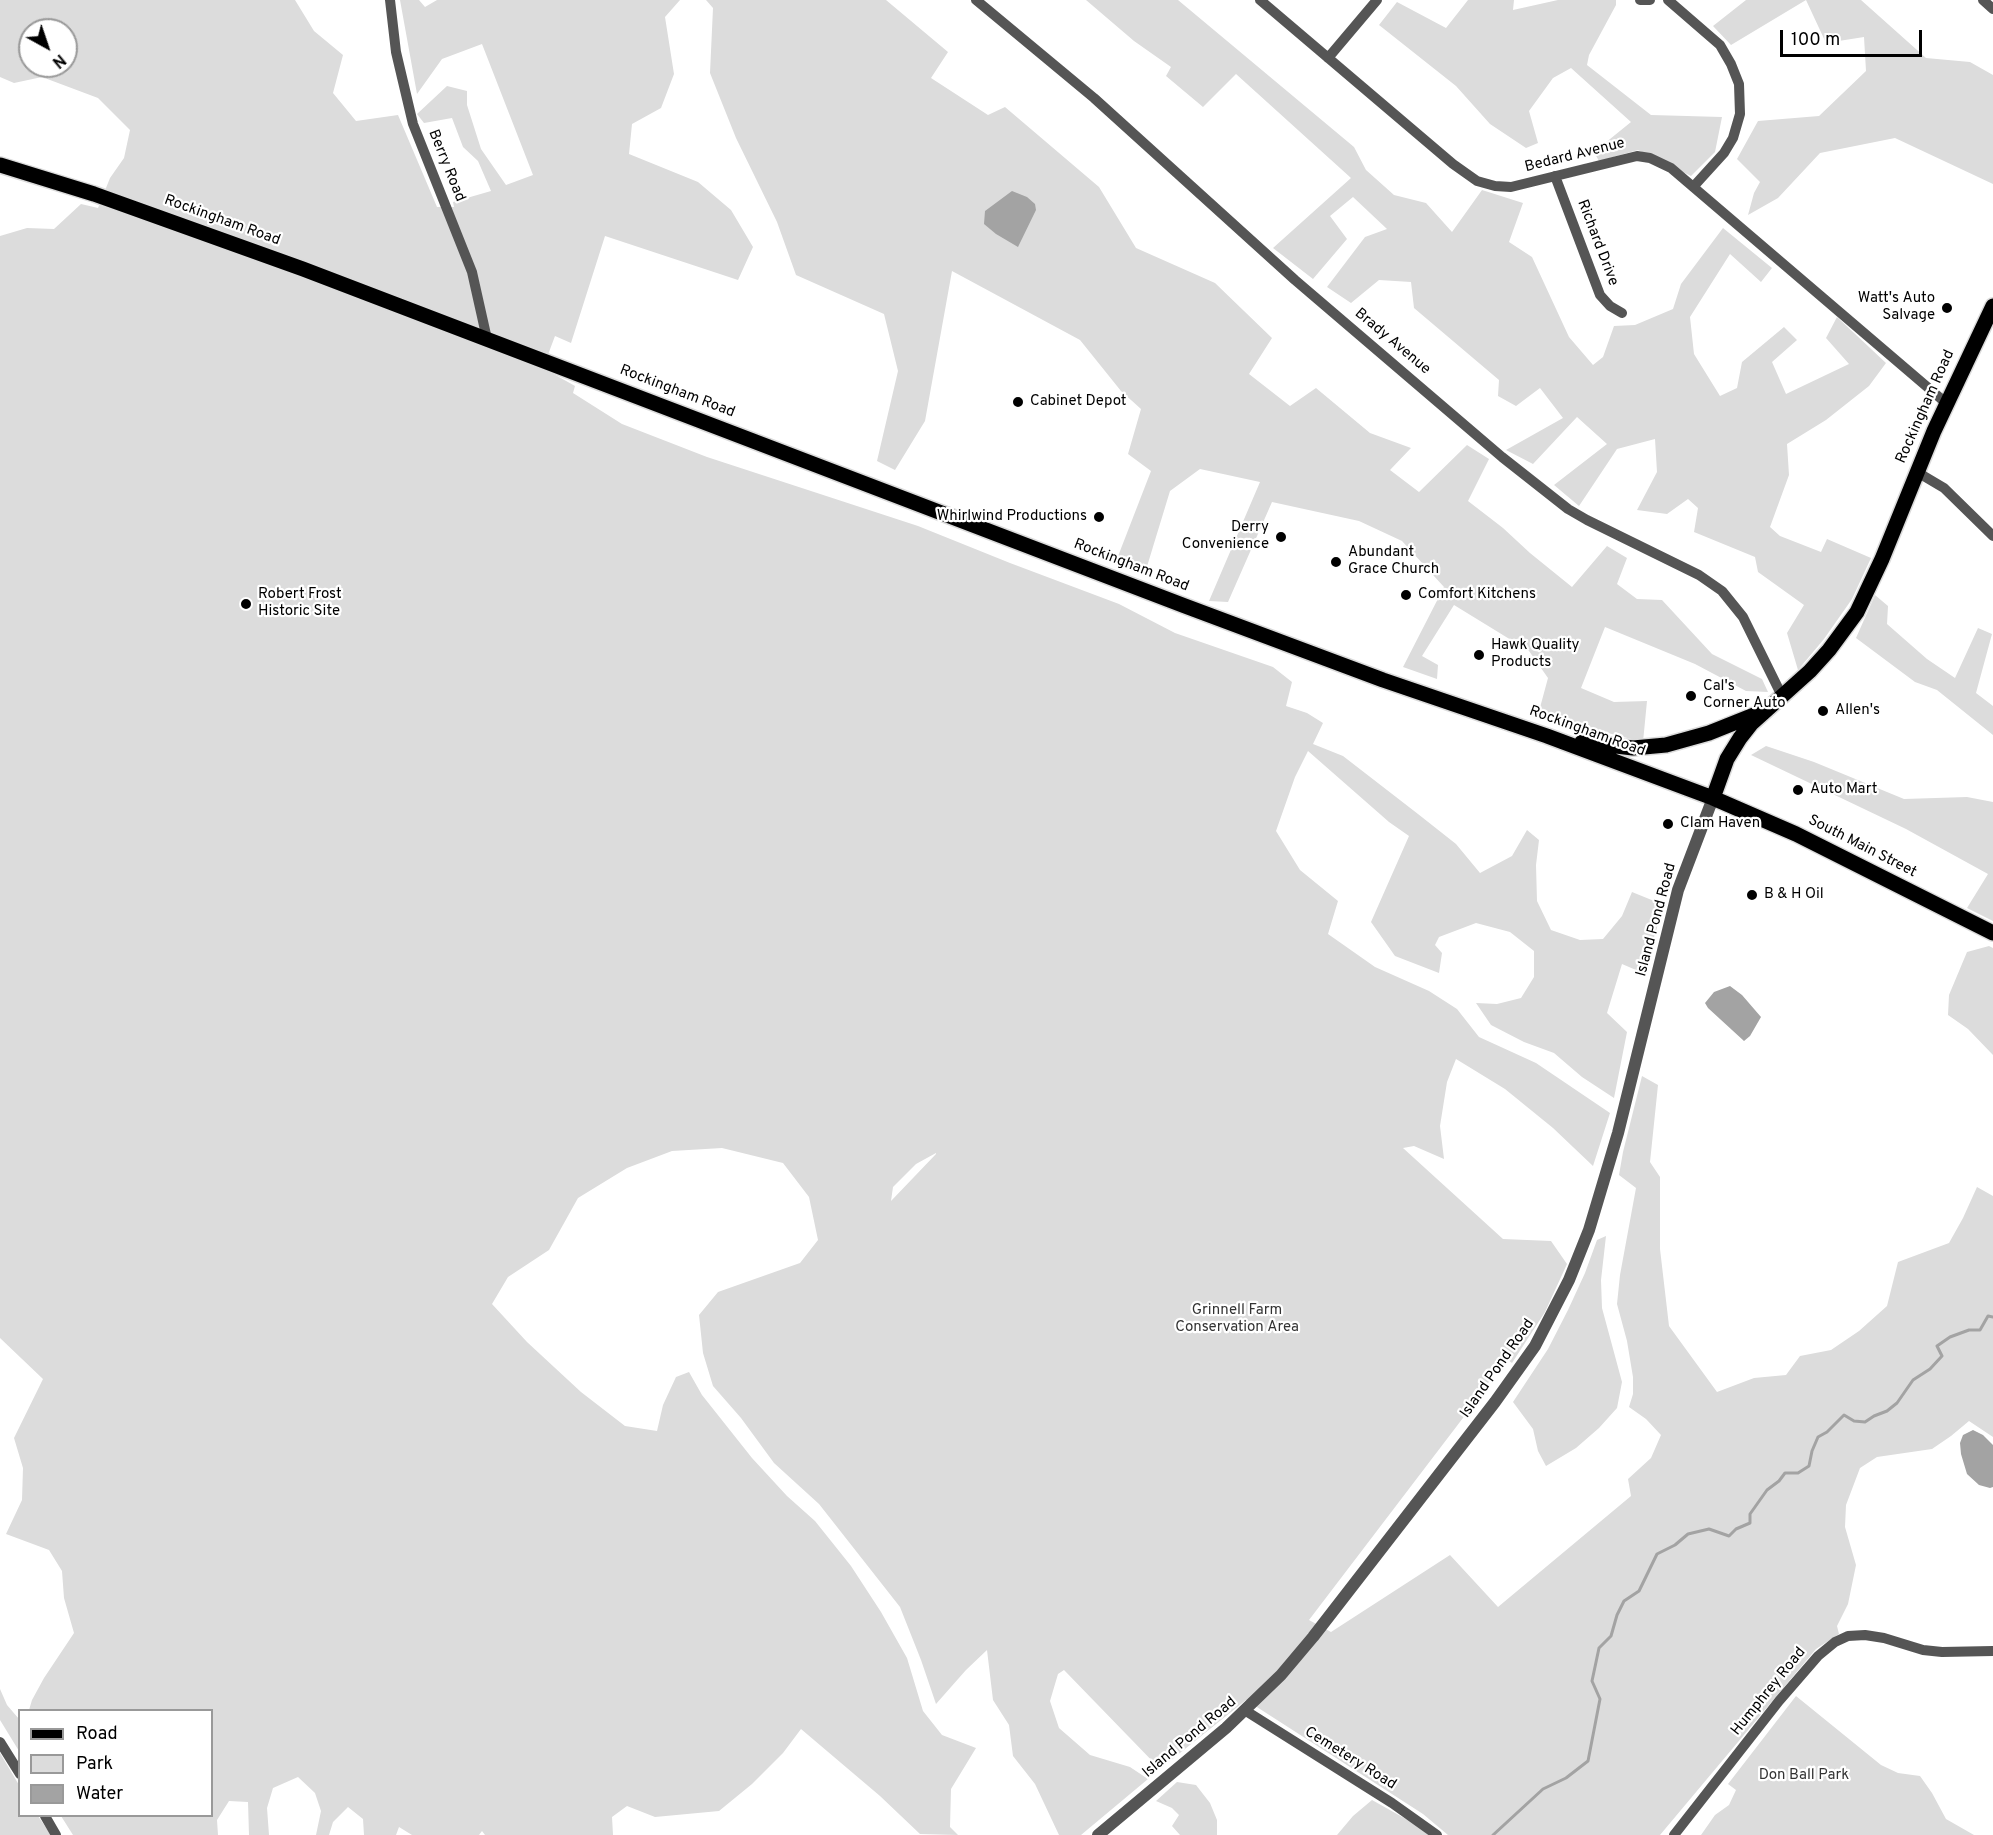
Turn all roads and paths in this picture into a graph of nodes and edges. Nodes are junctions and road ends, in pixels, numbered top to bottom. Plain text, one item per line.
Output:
1 (390, 0) edge
2 (976, 0) edge
3 (1260, 0) edge
4 (1377, 0) edge
5 (1640, 0) edge
6 (1650, 0) edge
7 (1668, 0) edge
8 (1983, 0) edge
9 (1993, 9) edge
10 (1328, 58) junction
11 (0, 165) edge
12 (1555, 176) junction
13 (1694, 186) junction
14 (1993, 306) edge
15 (1622, 313) dead end
16 (487, 339) junction
17 (1946, 403) junction
18 (1917, 472) junction
19 (1993, 536) edge
20 (1782, 696) junction
21 (1765, 711) junction
22 (1547, 736) junction
23 (1713, 798) junction
24 (1993, 933) edge
25 (1993, 1651) edge
26 (1246, 1711) junction
27 (0, 1742) edge
28 (18, 1771) edge
29 (46, 1817) edge
30 (56, 1835) edge
31 (1098, 1835) edge
32 (1437, 1835) edge
33 (1674, 1835) edge

1 - 16 street, Berry Road
2 - 20 street, Brady Avenue
3 - 10 street, Bedard Avenue
4 - 10 street
5 - 6 street
7 - 13 street
8 - 9 street
10 - 12 street, Bedard Avenue
11 - 16 main road, Rockingham Road
12 - 13 street, Bedard Avenue
12 - 15 street, Richard Drive
13 - 17 street, Bedard Avenue
14 - 17 main road, Rockingham Road
16 - 22 main road, Rockingham Road
17 - 18 main road, Rockingham Road
18 - 19 street
18 - 20 main road, Rockingham Road
20 - 21 main road, Rockingham Road
21 - 22 main road
21 - 23 main road, Rockingham Road
22 - 23 main road, Rockingham Road
23 - 24 main road, South Main Street
23 - 26 street, Island Pond Road
25 - 33 street, Humphrey Road
26 - 31 street, Island Pond Road
26 - 32 street, Cemetery Road
27 - 28 street
29 - 30 street

